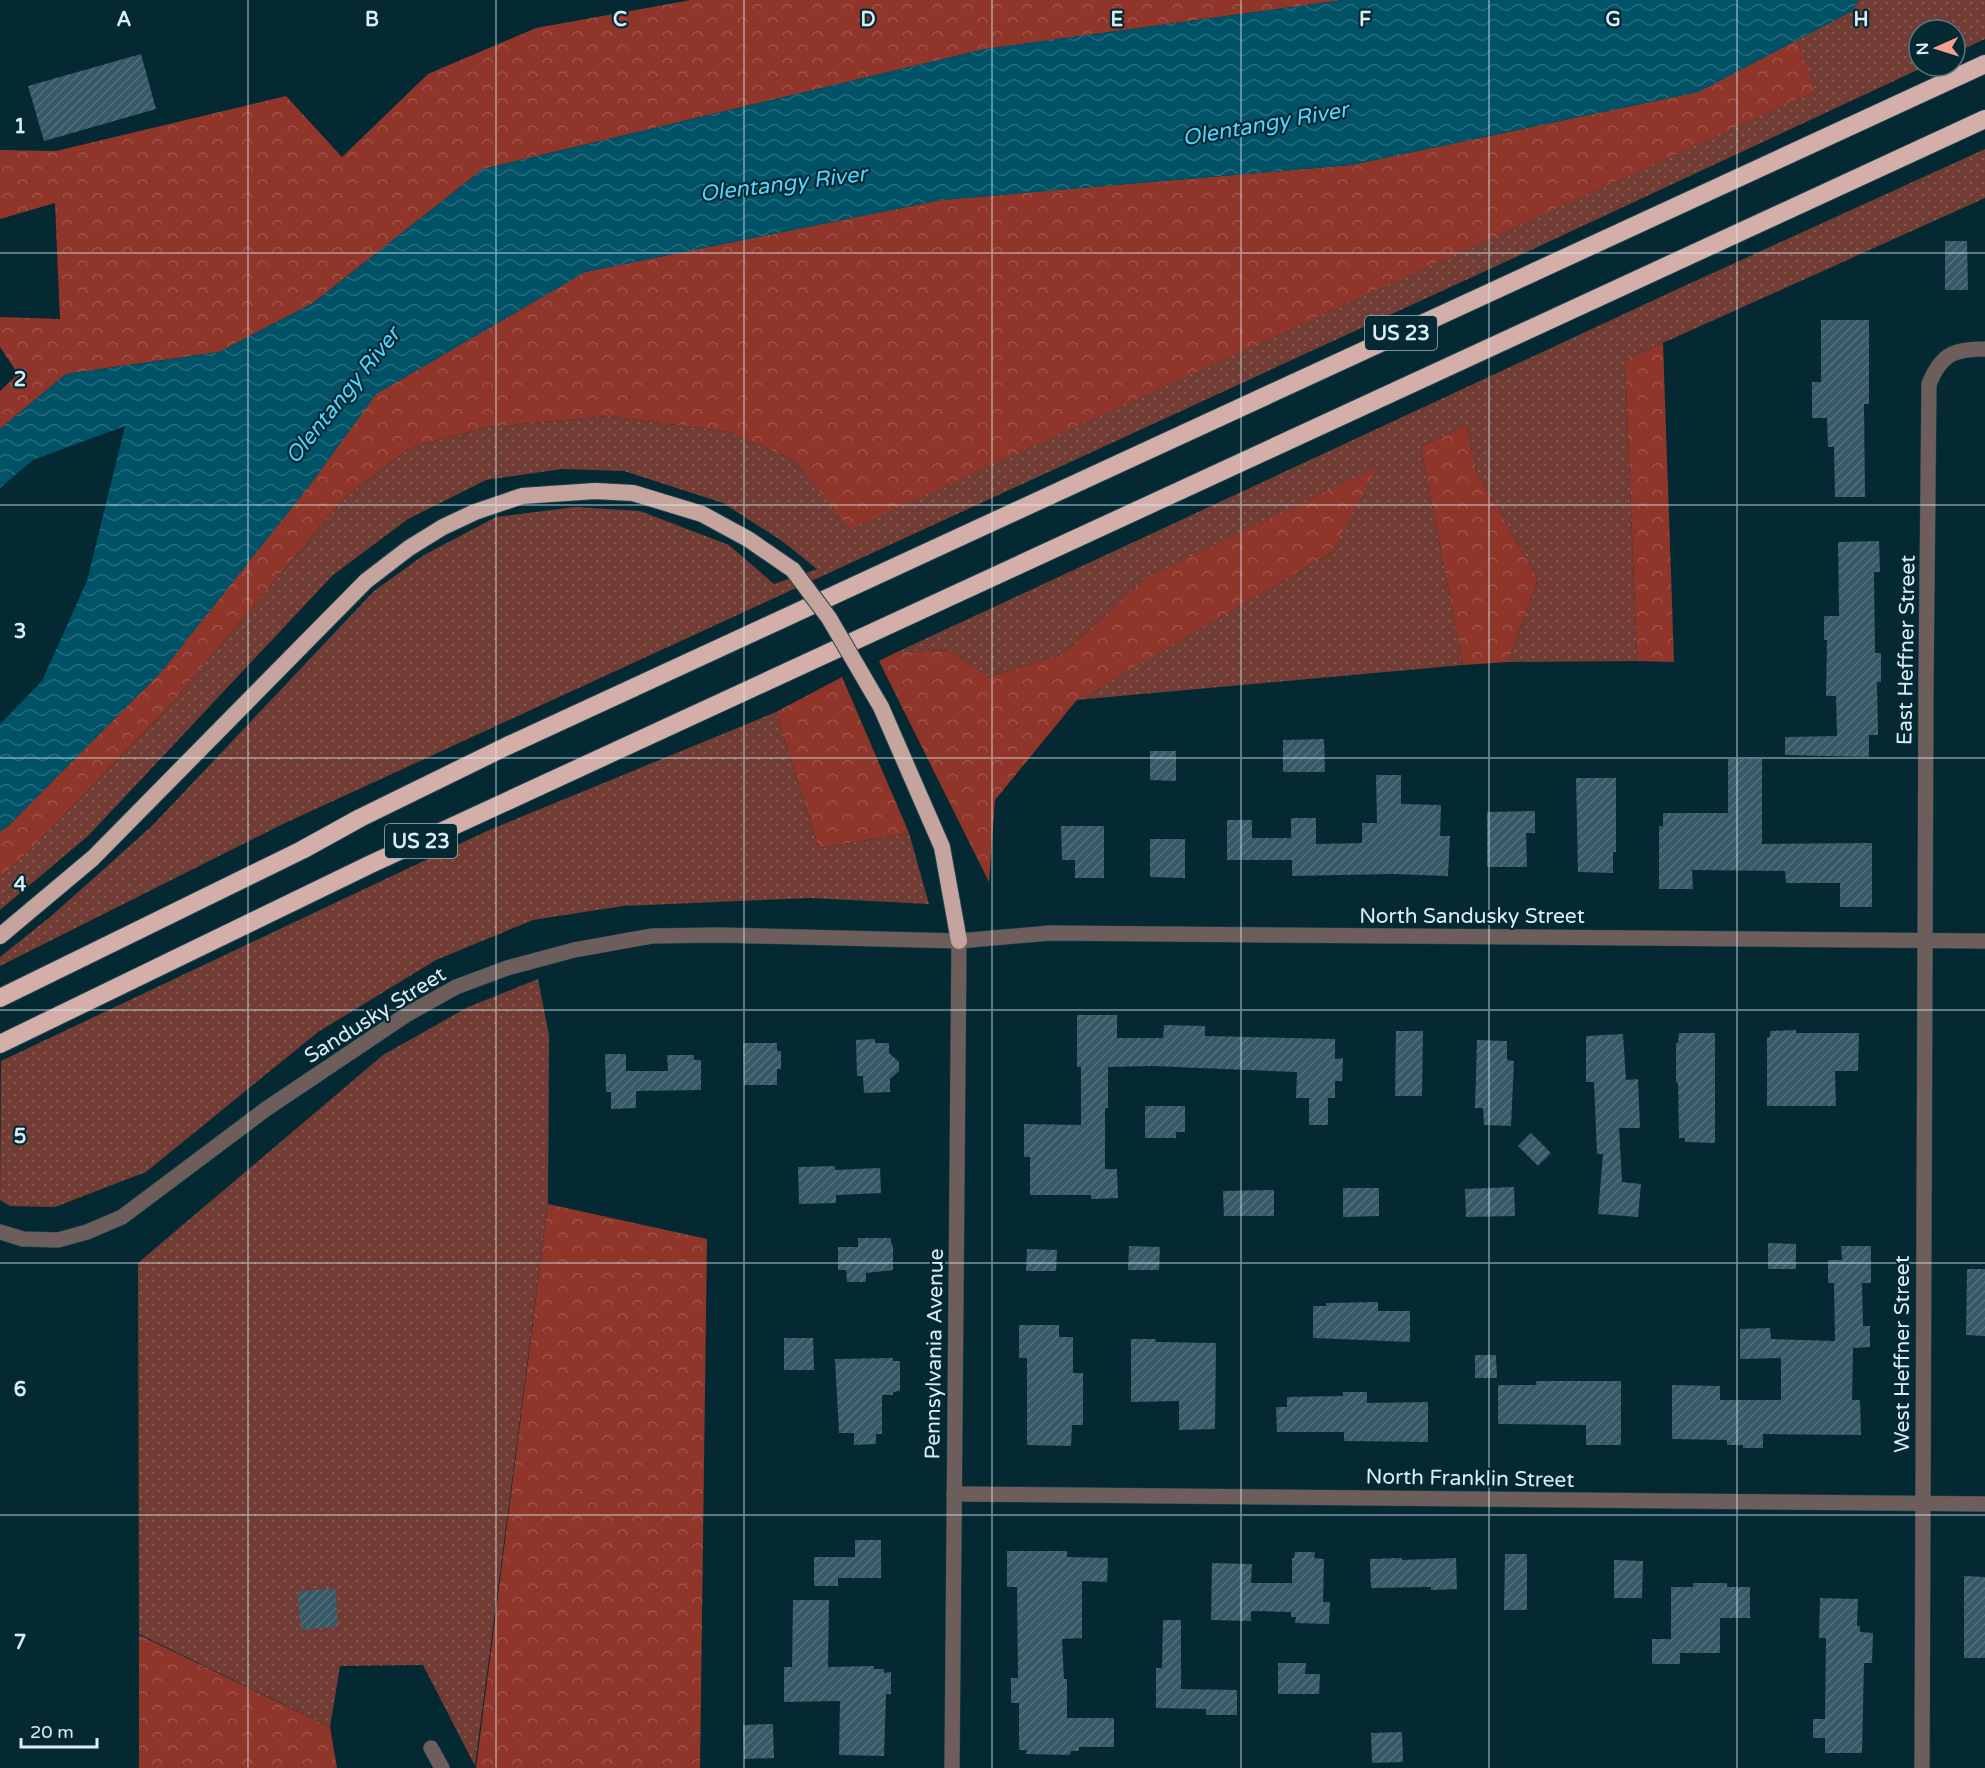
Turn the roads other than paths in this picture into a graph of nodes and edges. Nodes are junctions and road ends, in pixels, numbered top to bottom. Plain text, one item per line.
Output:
1 (1985, 64) edge
2 (1985, 119) edge
3 (1985, 349) edge
4 (0, 936) edge
5 (1925, 940) junction
6 (959, 941) junction
7 (1985, 941) edge
8 (0, 998) edge
9 (0, 1044) edge
10 (0, 1232) edge
11 (954, 1494) junction
12 (1922, 1504) junction
13 (1985, 1504) edge
14 (431, 1748) dead end
15 (442, 1768) edge
16 (952, 1768) edge
17 (1922, 1768) edge

1 - 8 highway, US 23
2 - 9 highway, US 23
3 - 5 street, East Heffner Street
4 - 6 highway, bridge
5 - 6 street, North Sandusky Street
5 - 7 street, North Sandusky Street
5 - 12 street, West Heffner Street
6 - 10 street, Sandusky Street
6 - 11 street, Pennsylvania Avenue
11 - 12 street, North Franklin Street
11 - 16 street, Pennsylvania Avenue
12 - 13 street, North Franklin Street
12 - 17 street, West Heffner Street
14 - 15 street

